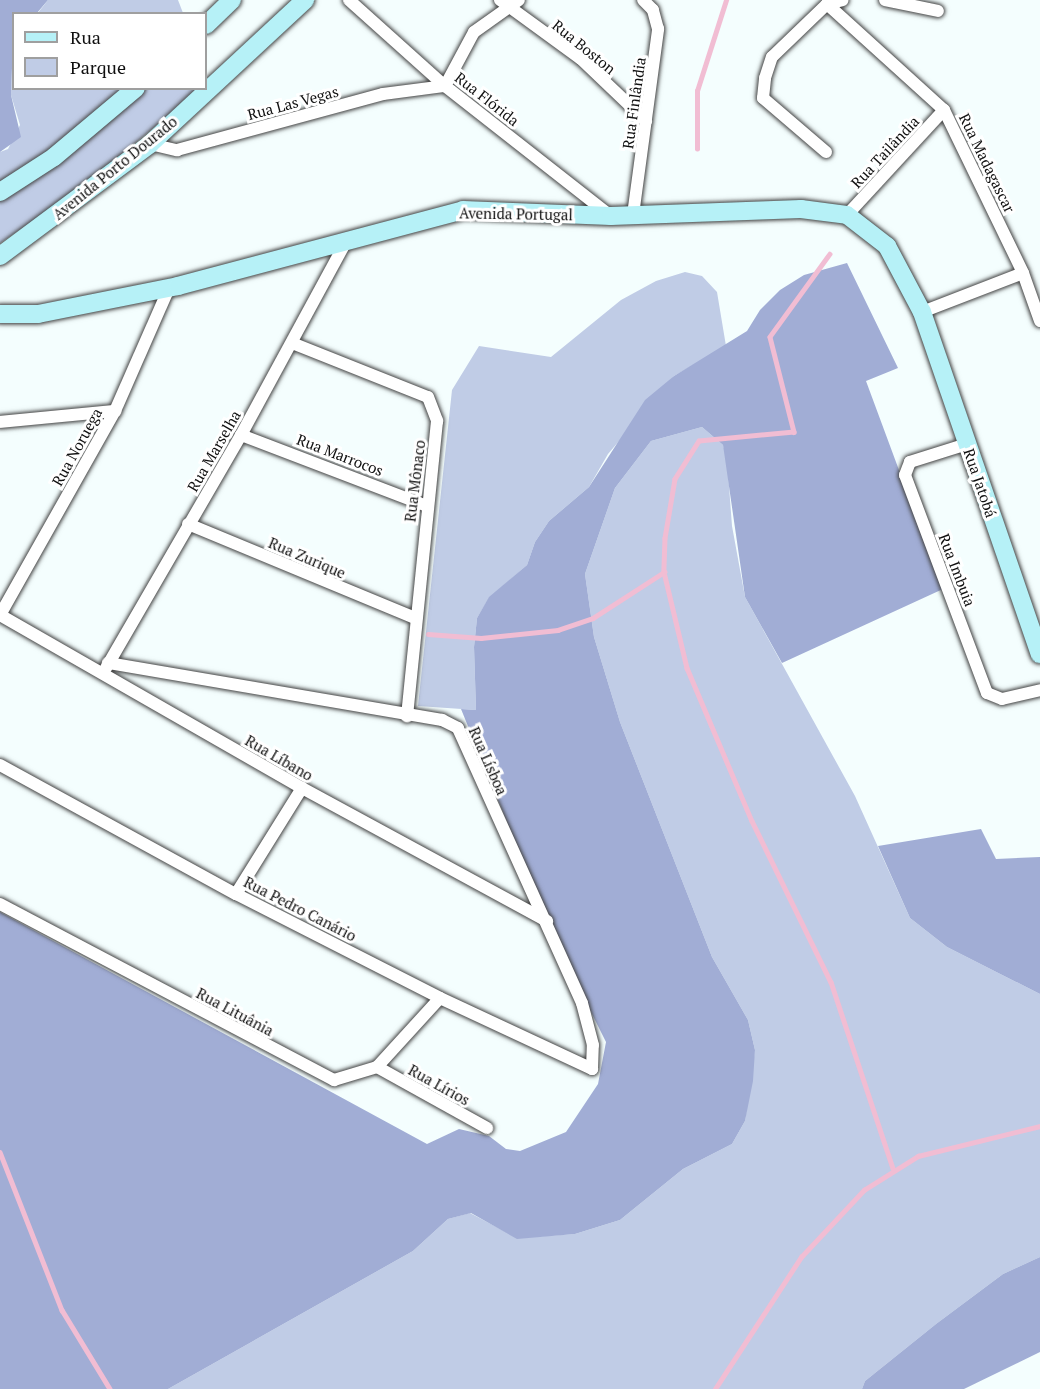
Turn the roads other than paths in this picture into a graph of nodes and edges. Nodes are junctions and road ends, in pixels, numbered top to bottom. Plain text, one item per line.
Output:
1 (232, 0) edge
2 (305, 0) edge
3 (349, 0) edge
4 (519, 0) edge
5 (643, 0) edge
6 (843, 0) edge
7 (885, 0) edge
8 (503, 3) edge
9 (827, 4) junction
10 (938, 11) dead end
11 (207, 23) edge
12 (445, 86) junction
13 (134, 90) edge
14 (944, 110) junction
15 (646, 121) junction
16 (150, 144) junction
17 (826, 152) dead end
18 (0, 192) edge
19 (633, 215) junction
20 (847, 215) junction
21 (611, 216) junction
22 (347, 240) junction
23 (0, 256) edge
24 (1023, 273) junction
25 (169, 288) junction
26 (922, 312) junction
27 (0, 314) edge
28 (1040, 321) edge
29 (292, 343) junction
30 (115, 411) junction
31 (1, 423) edge
32 (241, 435) junction
33 (967, 444) junction
34 (427, 506) junction
35 (188, 524) junction
36 (0, 615) edge
37 (415, 618) junction
38 (1040, 654) edge
39 (106, 669) junction
40 (1040, 690) edge
41 (407, 716) junction
42 (0, 765) edge
43 (302, 788) junction
44 (237, 894) junction
45 (0, 904) edge
46 (547, 921) junction
47 (440, 998) junction
48 (377, 1067) junction
49 (592, 1069) joint
50 (487, 1128) dead end

1 - 11 street
2 - 16 street, Avenida Porto Dourado
3 - 12 street, Rua Flórida
4 - 8 street
5 - 15 street, Rua Finlândia
6 - 9 street
7 - 10 street
8 - 12 street
8 - 15 street, Rua Boston
9 - 14 street, Rua Madagascar
9 - 17 street
12 - 16 street, Rua Las Vegas
12 - 21 street, Rua Flórida
13 - 18 street
14 - 20 street, Rua Tailândia
14 - 24 street, Rua Madagascar
15 - 19 street, Rua Finlândia
16 - 23 street, Avenida Porto Dourado
19 - 20 street, Avenida Portugal
19 - 21 street, Avenida Portugal
20 - 26 street
21 - 22 street, Avenida Portugal
22 - 25 street, Avenida Portugal
22 - 29 street, Rua Marselha
24 - 26 street
24 - 28 street, Rua Madagascar
25 - 27 street, Avenida Portugal
25 - 30 street, Rua Noruega
26 - 33 street, Rua Jatobá
29 - 32 street, Rua Marselha
29 - 34 street, Rua Mônaco
30 - 31 street
30 - 36 street, Rua Noruega
32 - 34 street, Rua Marrocos
32 - 35 street, Rua Marselha
33 - 38 street, Rua Jatobá
33 - 40 street, Rua Imbuia
34 - 37 street, Rua Mônaco
35 - 37 street, Rua Zurique
35 - 39 street, Rua Marselha
36 - 39 street, Rua Líbano
37 - 41 street, Rua Mônaco
39 - 41 street, Rua Lísboa
39 - 43 street, Rua Líbano
41 - 46 street, Rua Lísboa
42 - 44 street, Rua Pedro Canário
43 - 44 street
43 - 46 street, Rua Líbano
44 - 47 street, Rua Pedro Canário
45 - 48 street, Rua Lituânia
46 - 49 street, Rua Lísboa
47 - 48 street, Rua Lituânia
47 - 49 street, Rua Pedro Canário
48 - 50 street, Rua Lírios

